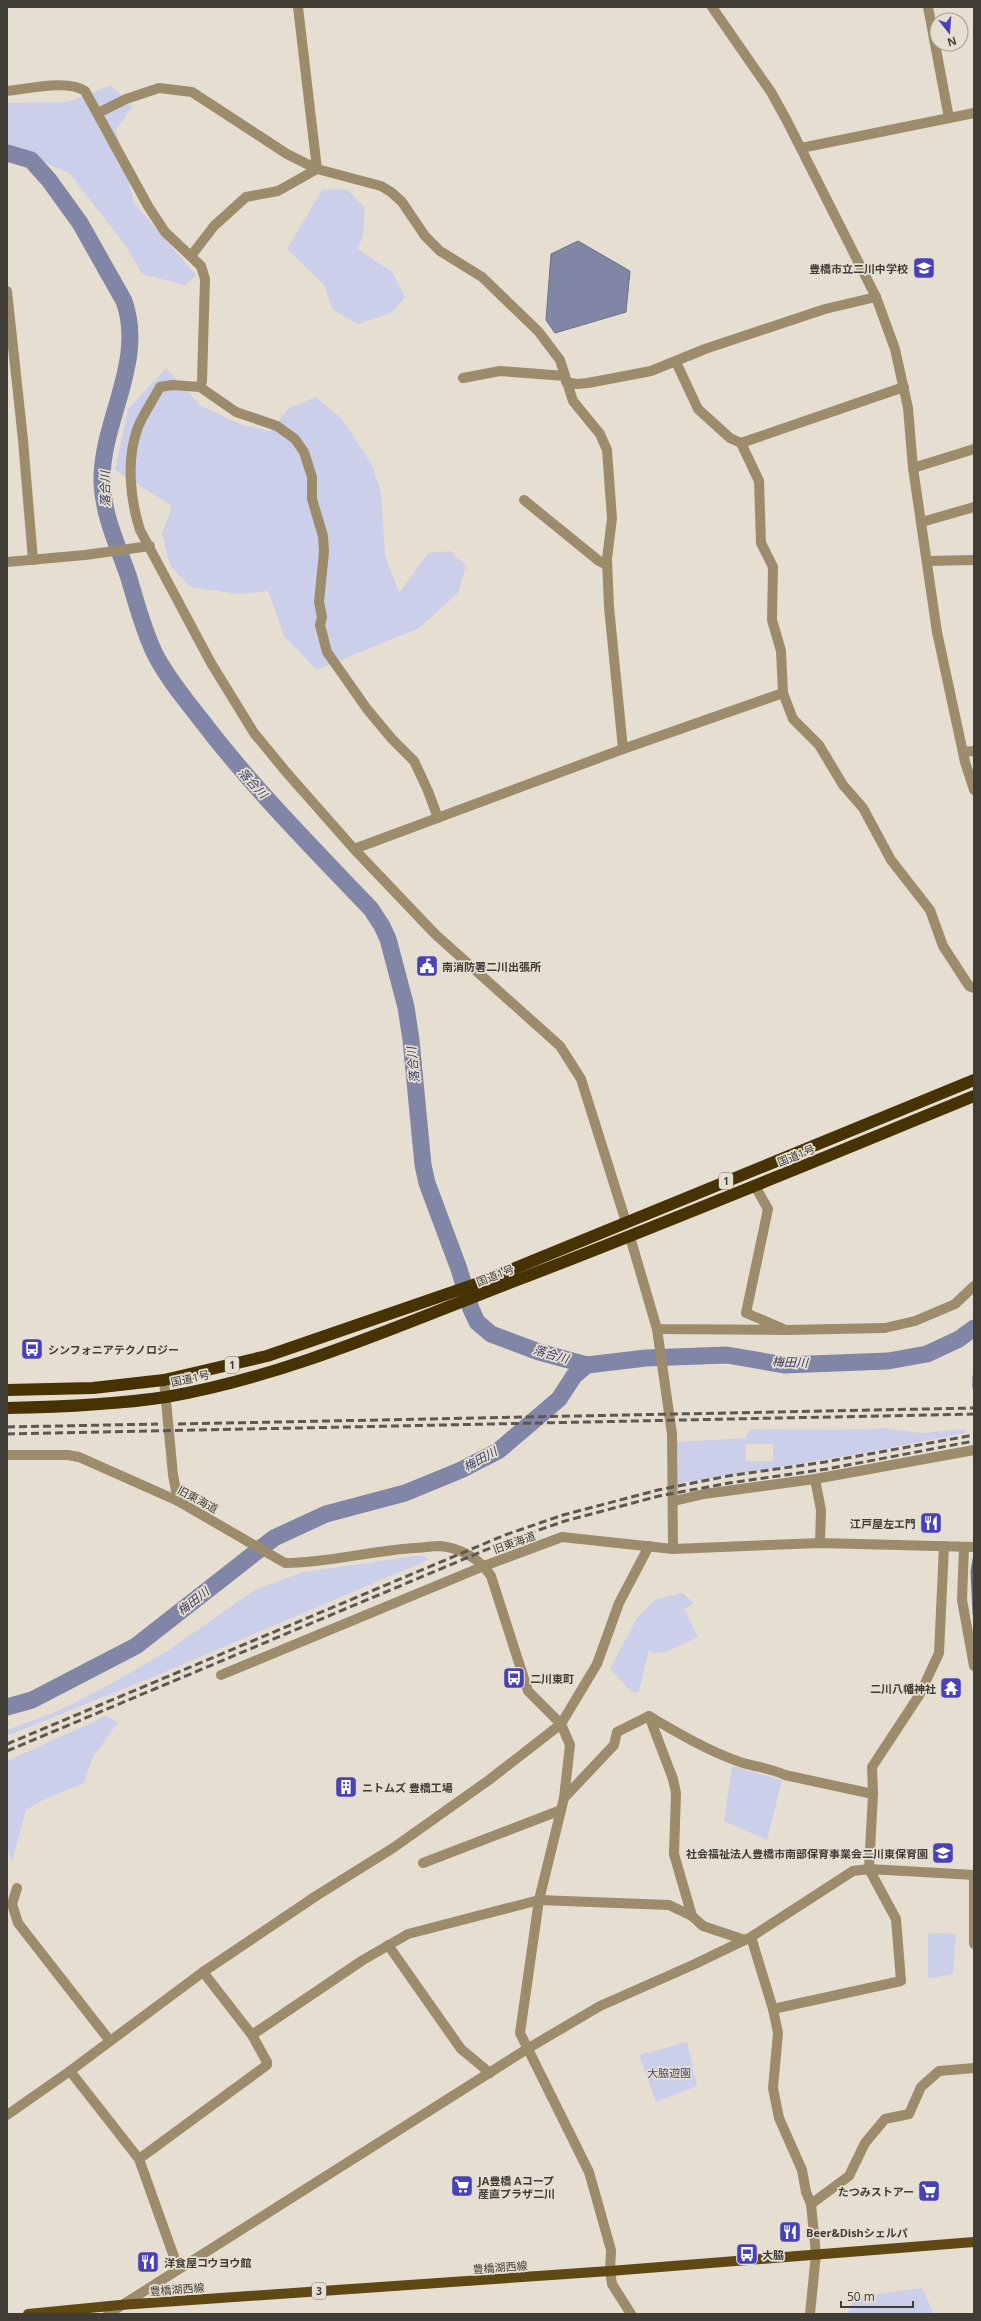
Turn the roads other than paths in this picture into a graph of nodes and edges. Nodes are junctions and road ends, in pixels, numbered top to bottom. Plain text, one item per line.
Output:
1 (298, 7) edge
2 (712, 7) edge
3 (928, 7) edge
4 (7, 91) edge
5 (98, 113) junction
6 (974, 113) edge
7 (949, 118) junction
8 (801, 148) junction
9 (317, 169) junction
10 (191, 256) junction
11 (7, 291) edge
12 (876, 297) junction
13 (676, 362) junction
14 (463, 378) dead end
15 (565, 379) junction
16 (904, 387) junction
17 (200, 388) junction
18 (741, 443) junction
19 (974, 449) edge
20 (913, 468) junction
21 (524, 500) dead end
22 (974, 507) edge
23 (922, 522) junction
24 (150, 546) junction
25 (33, 560) junction
26 (974, 560) edge
27 (927, 561) junction
28 (7, 562) edge
29 (607, 565) junction
30 (783, 693) junction
31 (623, 749) junction
32 (974, 751) edge
33 (963, 752) junction
34 (974, 790) edge
35 (438, 818) junction
36 (354, 849) junction
37 (974, 988) edge
38 (974, 1080) edge
39 (974, 1096) edge
40 (755, 1186) junction
41 (626, 1222) junction
42 (630, 1237) junction
43 (974, 1286) edge
44 (481, 1288) junction
45 (451, 1299) junction
46 (786, 1330) junction
47 (656, 1331) junction
48 (164, 1380) junction
49 (7, 1390) edge
50 (167, 1396) junction
51 (7, 1408) edge
52 (972, 1450) edge
53 (7, 1455) edge
54 (815, 1478) junction
55 (178, 1501) junction
56 (674, 1501) junction
57 (820, 1543) junction
58 (649, 1546) junction
59 (944, 1546) junction
60 (969, 1547) edge
61 (673, 1549) junction
62 (484, 1566) junction
63 (974, 1666) edge
64 (221, 1675) dead end
65 (649, 1716) junction
66 (561, 1724) junction
67 (873, 1794) junction
68 (564, 1798) junction
69 (562, 1810) junction
70 (424, 1863) dead end
71 (869, 1869) junction
72 (974, 1875) edge
73 (17, 1888) dead end
74 (540, 1900) junction
75 (692, 1916) junction
76 (748, 1938) junction
77 (974, 1944) edge
78 (388, 1945) junction
79 (203, 1972) junction
80 (773, 2009) junction
81 (252, 2035) junction
82 (110, 2041) junction
83 (527, 2049) junction
84 (974, 2068) edge
85 (70, 2071) junction
86 (490, 2073) junction
87 (7, 2115) edge
88 (139, 2159) junction
89 (811, 2204) junction
90 (974, 2242) edge
91 (816, 2254) junction
92 (178, 2268) junction
93 (610, 2271) junction
94 (120, 2305) junction
95 (28, 2314) edge
96 (108, 2314) edge
97 (631, 2314) edge
98 (810, 2314) edge

1 - 9 street
2 - 8 street
3 - 7 street
4 - 5 street
5 - 9 street
5 - 10 street
6 - 7 street
7 - 8 street
8 - 12 street
9 - 10 street
9 - 15 street
10 - 17 street
11 - 25 street
12 - 13 street
12 - 16 street
13 - 15 street
13 - 18 street
14 - 15 street
15 - 29 street
16 - 18 street
16 - 20 street
17 - 24 street
17 - 35 street
18 - 30 street
19 - 20 street
20 - 23 street
21 - 29 street
22 - 23 street
23 - 27 street
24 - 25 street
24 - 36 street
25 - 28 street
26 - 27 street
27 - 33 street
29 - 31 street
30 - 31 street
30 - 37 street
31 - 35 street
32 - 33 street
33 - 34 street
35 - 36 street
36 - 41 street
38 - 41 highway, 国道1号 / 1
39 - 40 highway, 国道1号 / 1
40 - 42 highway, 国道1号 / 1
40 - 46 street
41 - 44 highway, 国道1号 / 1
42 - 44 highway, 国道1号 / 1
42 - 47 street
43 - 46 street
44 - 45 highway, 国道1号 / 1
45 - 48 highway, 国道1号 / 1
45 - 50 highway, 国道1号 / 1
46 - 47 street
47 - 56 street
48 - 49 highway, 国道1号 / 1
48 - 50 street
50 - 51 highway, 国道1号 / 1
50 - 55 street
52 - 54 street
53 - 55 street, 旧東海道
54 - 56 street
54 - 57 street
55 - 62 street, 旧東海道
56 - 61 street
57 - 59 street, 旧東海道
57 - 61 street, 旧東海道
58 - 61 street, 旧東海道
58 - 62 street, 旧東海道
58 - 66 street
59 - 60 street, 旧東海道
59 - 67 street
60 - 63 street
62 - 64 street
62 - 66 street
65 - 67 street
65 - 68 street
65 - 75 street
66 - 68 street
66 - 79 street
67 - 71 street
68 - 69 street
69 - 70 street
69 - 74 street
71 - 72 street
71 - 76 street
71 - 80 street
72 - 77 street
73 - 82 street
74 - 75 street
74 - 78 street
74 - 83 street
75 - 76 street
76 - 80 street
76 - 83 street
78 - 81 street
78 - 86 street
79 - 81 street
79 - 82 street
80 - 89 street
81 - 88 street
82 - 85 street
83 - 86 street
83 - 93 street
84 - 89 street
85 - 87 street
85 - 88 street
86 - 92 street
88 - 92 street
89 - 91 street
90 - 91 main road, 豊橋湖西線 / 3
91 - 93 main road, 豊橋湖西線 / 3
91 - 98 street
92 - 94 street
93 - 94 main road, 豊橋湖西線 / 3
93 - 97 street
94 - 95 main road, 豊橋湖西線 / 3
94 - 96 street

